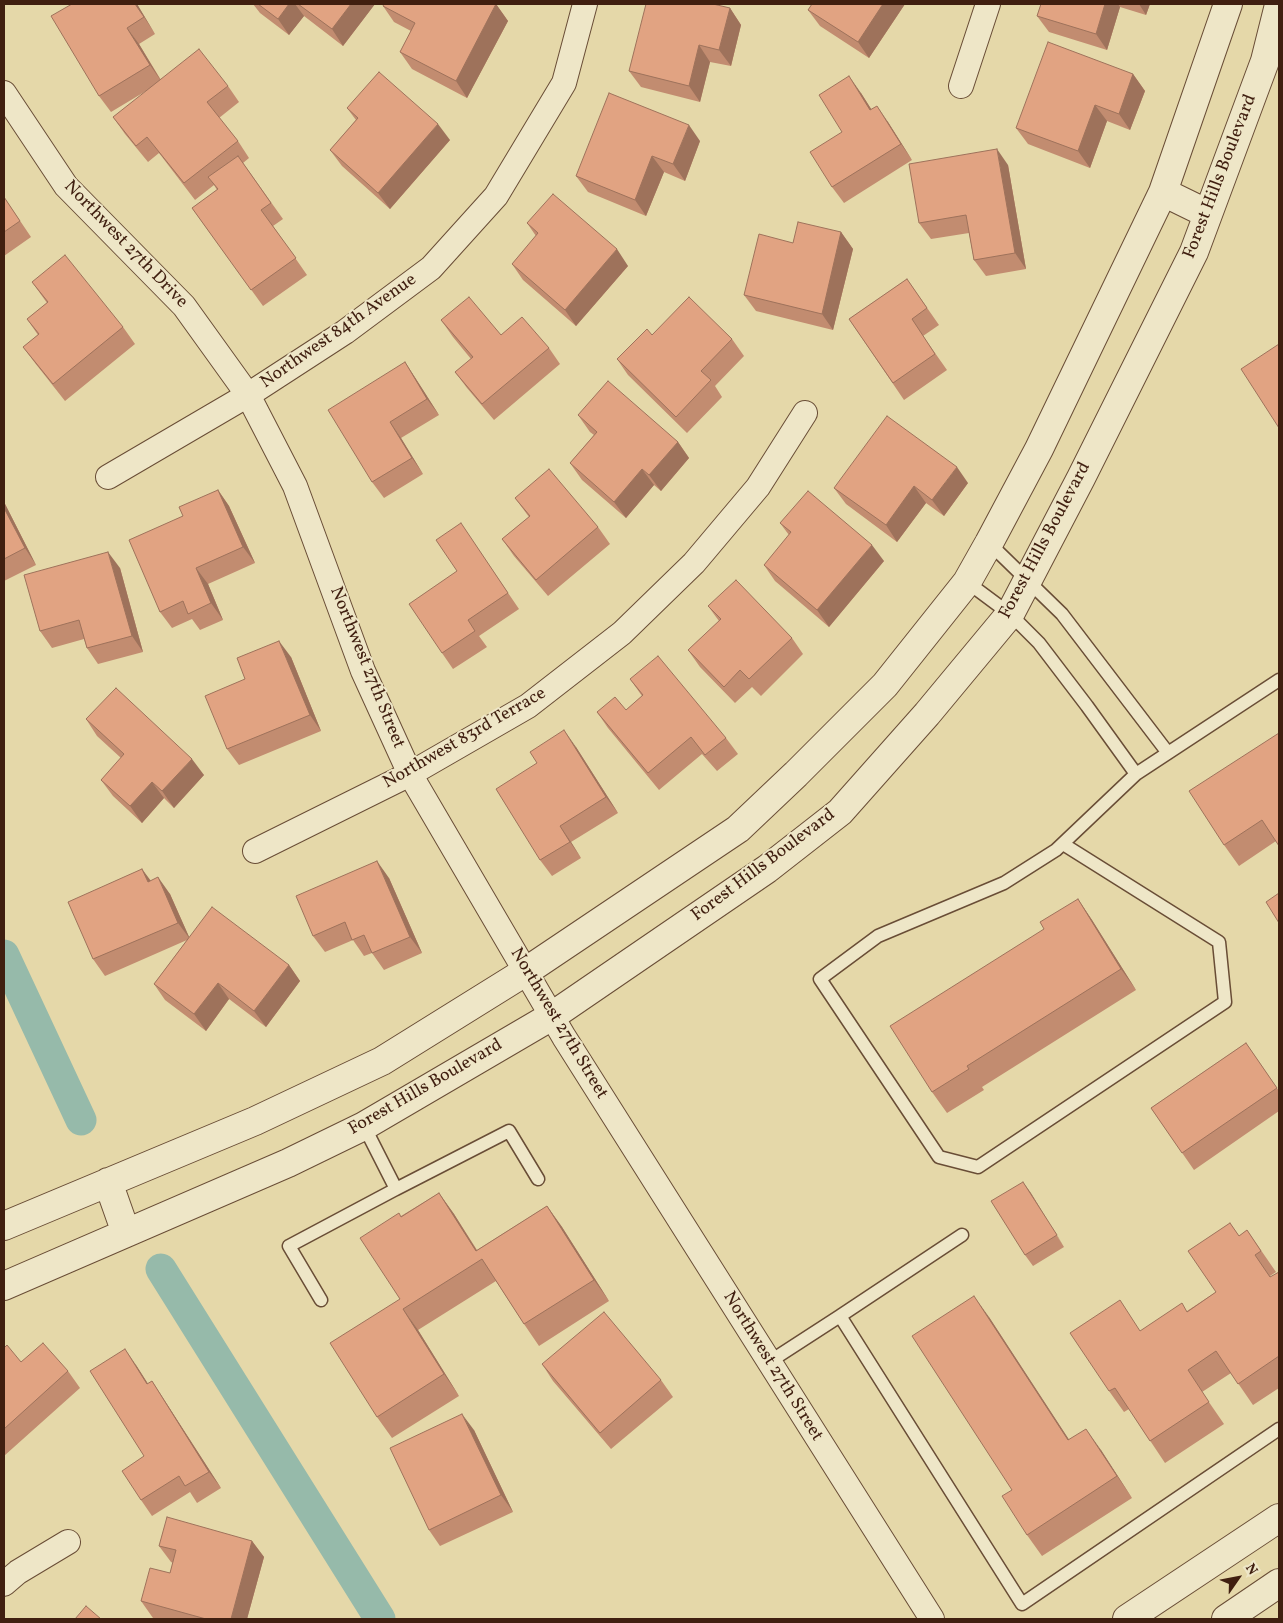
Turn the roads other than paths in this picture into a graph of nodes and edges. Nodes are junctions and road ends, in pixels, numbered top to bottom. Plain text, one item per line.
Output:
1 (585, 4) edge
2 (988, 4) edge
3 (1228, 4) edge
4 (1279, 5) edge
5 (961, 86) dead end
6 (4, 93) edge
7 (1164, 192) junction
8 (1208, 214) junction
9 (248, 395) junction
10 (804, 413) dead end
11 (108, 477) dead end
12 (989, 543) junction
13 (967, 582) junction
14 (1027, 582) junction
15 (1010, 614) junction
16 (1279, 680) edge
17 (1168, 753) junction
18 (410, 774) junction
19 (1136, 774) junction
20 (1063, 844) junction
21 (256, 851) dead end
22 (525, 972) junction
23 (552, 1016) junction
24 (364, 1126) junction
25 (538, 1179) dead end
26 (108, 1182) junction
27 (396, 1189) junction
28 (4, 1226) edge
29 (126, 1233) junction
30 (962, 1235) dead end
31 (4, 1286) edge
32 (321, 1300) dead end
33 (840, 1316) junction
34 (769, 1362) junction
35 (1279, 1429) edge
36 (1279, 1518) edge
37 (68, 1542) dead end
38 (1279, 1583) edge
39 (4, 1584) edge
40 (932, 1619) edge
41 (1126, 1619) edge
42 (1226, 1619) edge

1 - 9 street, Northwest 84th Avenue
2 - 5 street
3 - 7 street
4 - 8 street, Forest Hills Boulevard
6 - 9 street, Northwest 27th Drive
7 - 8 street
7 - 12 street
8 - 14 street, Forest Hills Boulevard
9 - 11 street, Northwest 84th Avenue
9 - 18 street, Northwest 27th Street
10 - 18 street, Northwest 83rd Terrace
12 - 13 street
12 - 14 lane
13 - 15 lane
13 - 22 street
14 - 15 street, Forest Hills Boulevard
14 - 17 lane
15 - 19 lane
15 - 23 street, Forest Hills Boulevard
16 - 17 lane
17 - 19 lane
18 - 21 street, Northwest 83rd Terrace
18 - 22 street, Northwest 27th Street
19 - 20 lane
20 - 20 lane
22 - 23 street, Northwest 27th Street
22 - 26 street
23 - 24 street, Forest Hills Boulevard
23 - 34 street, Northwest 27th Street
24 - 27 lane
24 - 29 street, Forest Hills Boulevard
25 - 27 lane
26 - 28 street
26 - 29 street
27 - 32 lane
29 - 31 street, Forest Hills Boulevard
30 - 33 lane
33 - 34 lane
33 - 35 lane
34 - 40 street, Northwest 27th Street
36 - 41 street
37 - 39 street
38 - 42 street

